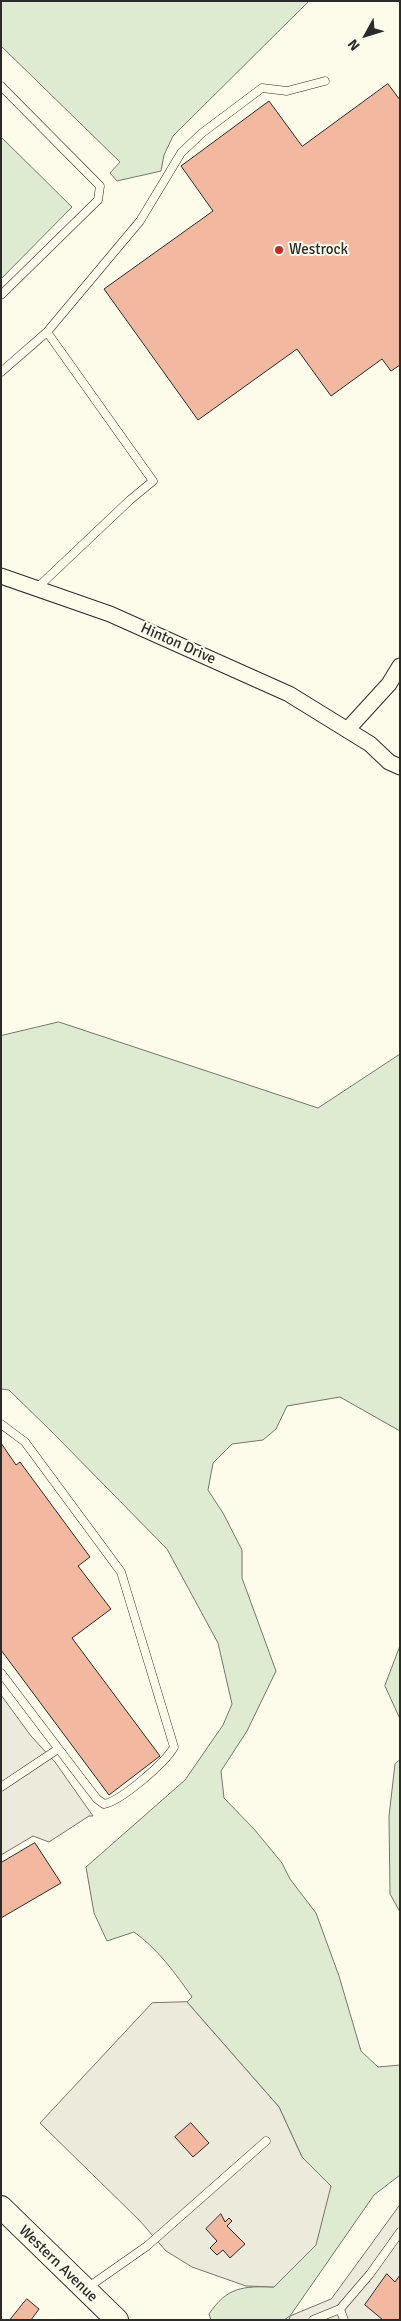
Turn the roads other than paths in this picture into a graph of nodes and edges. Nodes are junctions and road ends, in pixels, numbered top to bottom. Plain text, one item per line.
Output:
1 (325, 81) dead end
2 (1, 86) edge
3 (1, 295) edge
4 (47, 332) junction
5 (1, 372) edge
6 (1, 576) edge
7 (37, 588) junction
8 (400, 666) edge
9 (347, 730) junction
10 (400, 767) edge
11 (1, 1424) edge
12 (1, 1673) edge
13 (58, 1749) junction
14 (1, 1787) edge
15 (266, 2141) dead end
16 (1, 2207) edge
17 (400, 2232) edge
18 (84, 2290) junction
19 (340, 2310) junction
20 (117, 2320) edge
21 (313, 2320) edge
22 (344, 2320) edge

1 - 4 lane
2 - 3 lane
4 - 5 lane
4 - 7 lane
6 - 7 street, Hinton Drive
7 - 9 street, Hinton Drive
8 - 9 street
9 - 10 street, Hinton Drive
11 - 13 lane
12 - 13 lane
13 - 14 lane
15 - 18 lane
16 - 18 main road, Western Avenue
17 - 19 lane
18 - 20 main road, Western Avenue
19 - 21 lane
19 - 22 lane

